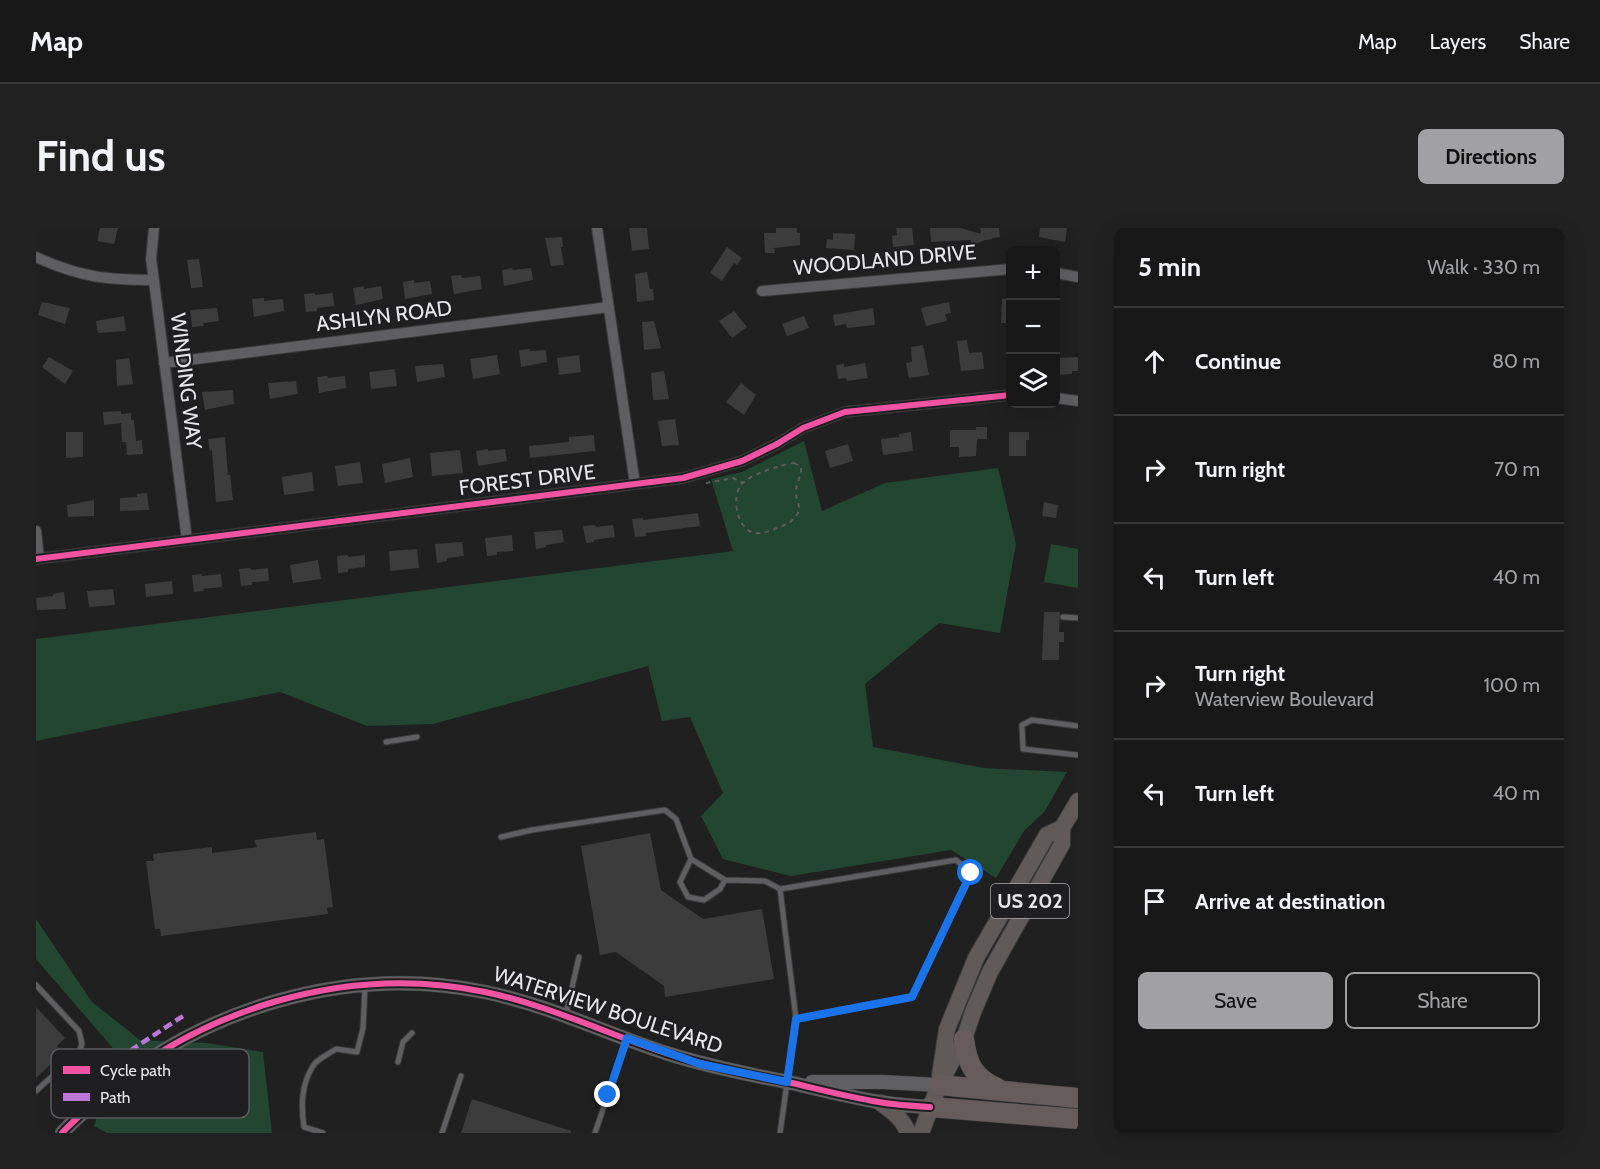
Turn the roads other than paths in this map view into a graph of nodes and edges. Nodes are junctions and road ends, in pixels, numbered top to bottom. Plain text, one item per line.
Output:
1 (154, 228) edge
2 (597, 228) edge
3 (36, 257) edge
4 (1006, 268) edge
5 (1060, 274) edge
6 (1078, 277) edge
7 (154, 280) junction
8 (762, 291) dead end
9 (609, 307) junction
10 (164, 363) junction
11 (1006, 395) edge
12 (1060, 399) edge
13 (1078, 401) edge
14 (635, 484) junction
15 (36, 531) edge
16 (187, 540) junction
17 (37, 558) edge
18 (1063, 617) dead end
19 (1078, 618) edge
20 (1078, 726) edge
21 (417, 737) dead end
22 (386, 742) dead end
23 (1078, 755) edge
24 (1078, 801) edge
25 (1062, 828) junction
26 (501, 837) dead end
27 (691, 860) junction
28 (725, 880) junction
29 (780, 889) junction
30 (579, 957) dead end
31 (36, 985) edge
32 (365, 986) junction
33 (565, 1015) junction
34 (796, 1019) junction
35 (412, 1033) dead end
36 (627, 1038) junction
37 (964, 1040) junction
38 (80, 1049) edge
39 (167, 1049) edge
40 (398, 1062) dead end
41 (461, 1076) dead end
42 (51, 1077) edge
43 (787, 1082) junction
44 (939, 1085) junction
45 (36, 1091) edge
46 (1005, 1092) junction
47 (1078, 1098) edge
48 (881, 1103) junction
49 (930, 1107) junction
50 (78, 1118) edge
51 (1078, 1119) edge
52 (62, 1133) edge
53 (323, 1133) edge
54 (442, 1133) edge
55 (595, 1133) edge
56 (780, 1133) edge
57 (908, 1133) edge
58 (921, 1133) edge

1 - 7 street, WINDING WAY
2 - 9 street
3 - 7 street
4 - 8 street, WOODLAND DRIVE
5 - 6 street
7 - 10 street, WINDING WAY
9 - 10 street, ASHLYN ROAD
9 - 14 street
10 - 16 street, WINDING WAY
11 - 14 street, FOREST DRIVE
12 - 13 street
14 - 16 street, FOREST DRIVE
15 - 17 street
16 - 17 street, FOREST DRIVE
18 - 19 lane
20 - 23 lane
21 - 22 lane
24 - 25 main road, US 202
25 - 37 main road, US 202
25 - 44 main road, US 202
26 - 27 lane
27 - 28 lane
27 - 28 lane
28 - 29 lane
29 - 34 lane
29 - 34 lane
30 - 33 lane
31 - 38 lane
32 - 33 street, WATERVIEW BOULEVARD
32 - 39 street, WATERVIEW BOULEVARD
32 - 53 lane
33 - 36 street, WATERVIEW BOULEVARD
34 - 43 lane
35 - 40 lane
36 - 43 street, WATERVIEW BOULEVARD
36 - 55 lane
37 - 44 main road, US 202
37 - 46 highway
41 - 54 lane
42 - 45 lane
43 - 44 street, WATERVIEW BOULEVARD
43 - 48 street, WATERVIEW BOULEVARD
43 - 56 lane
44 - 46 highway
44 - 49 main road, US 202
46 - 47 highway
48 - 49 street, WATERVIEW BOULEVARD
48 - 57 main road
49 - 51 highway
49 - 58 main road, US 202
50 - 52 street, WATERVIEW BOULEVARD

